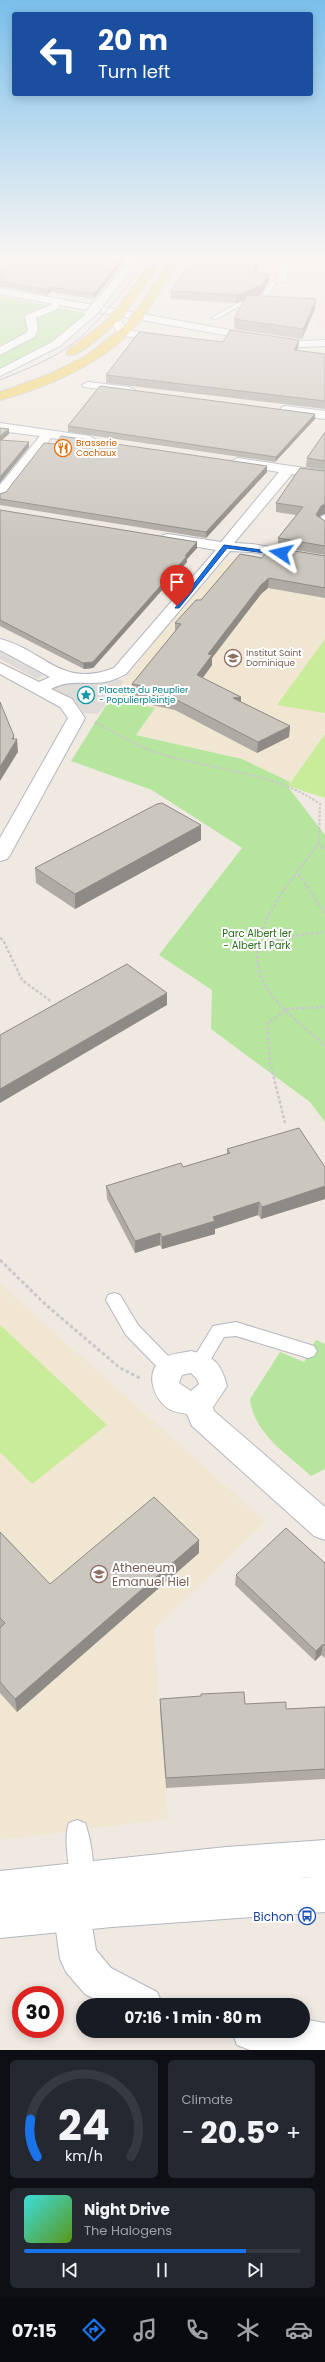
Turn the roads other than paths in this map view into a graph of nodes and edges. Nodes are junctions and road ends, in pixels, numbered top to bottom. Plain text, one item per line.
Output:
1 (41, 352) edge
2 (71, 352) edge
3 (97, 352) edge
4 (61, 358) dead end
5 (33, 372) dead end
6 (0, 373) edge
7 (88, 385) dead end
8 (0, 386) edge
9 (142, 392) edge
10 (0, 396) edge
11 (276, 409) edge
12 (325, 415) edge
13 (0, 427) edge
14 (48, 434) junction
15 (102, 442) edge
16 (226, 460) edge
17 (288, 470) junction
18 (325, 475) edge
19 (0, 494) edge
20 (325, 518) edge
21 (325, 527) edge
22 (152, 536) edge
23 (226, 546) junction
24 (325, 561) edge
25 (0, 644) edge
26 (0, 668) edge
27 (59, 681) junction
28 (106, 687) road end
29 (40, 688) junction
30 (79, 707) junction
31 (0, 854) edge
32 (114, 1300) dead end
33 (308, 1351) dead end
34 (199, 1364) junction
35 (168, 1377) junction
36 (198, 1402) junction
37 (325, 1526) edge
38 (78, 1831) dead end
39 (325, 1858) edge
40 (0, 1889) edge
41 (325, 1894) edge
42 (77, 1896) junction
43 (0, 1920) edge
44 (131, 1998) edge
45 (298, 2038) edge
46 (325, 2042) edge

1 - 6 street, bridge
2 - 4 main road
3 - 10 main road
5 - 8 main road
7 - 9 street
11 - 12 street
13 - 14 street
14 - 15 street
14 - 19 street
16 - 17 street
17 - 18 street
17 - 23 street
20 - 21 lane
22 - 23 street
23 - 24 street
23 - 27 street
25 - 27 street
26 - 29 street
27 - 29 street
27 - 30 street
28 - 30 street
29 - 30 street
30 - 31 street
32 - 35 lane
33 - 34 lane
34 - 35 street
34 - 36 street
35 - 36 street
36 - 37 street
38 - 42 lane
39 - 42 street
40 - 42 street
41 - 42 street
42 - 43 street
42 - 44 street
45 - 46 street

